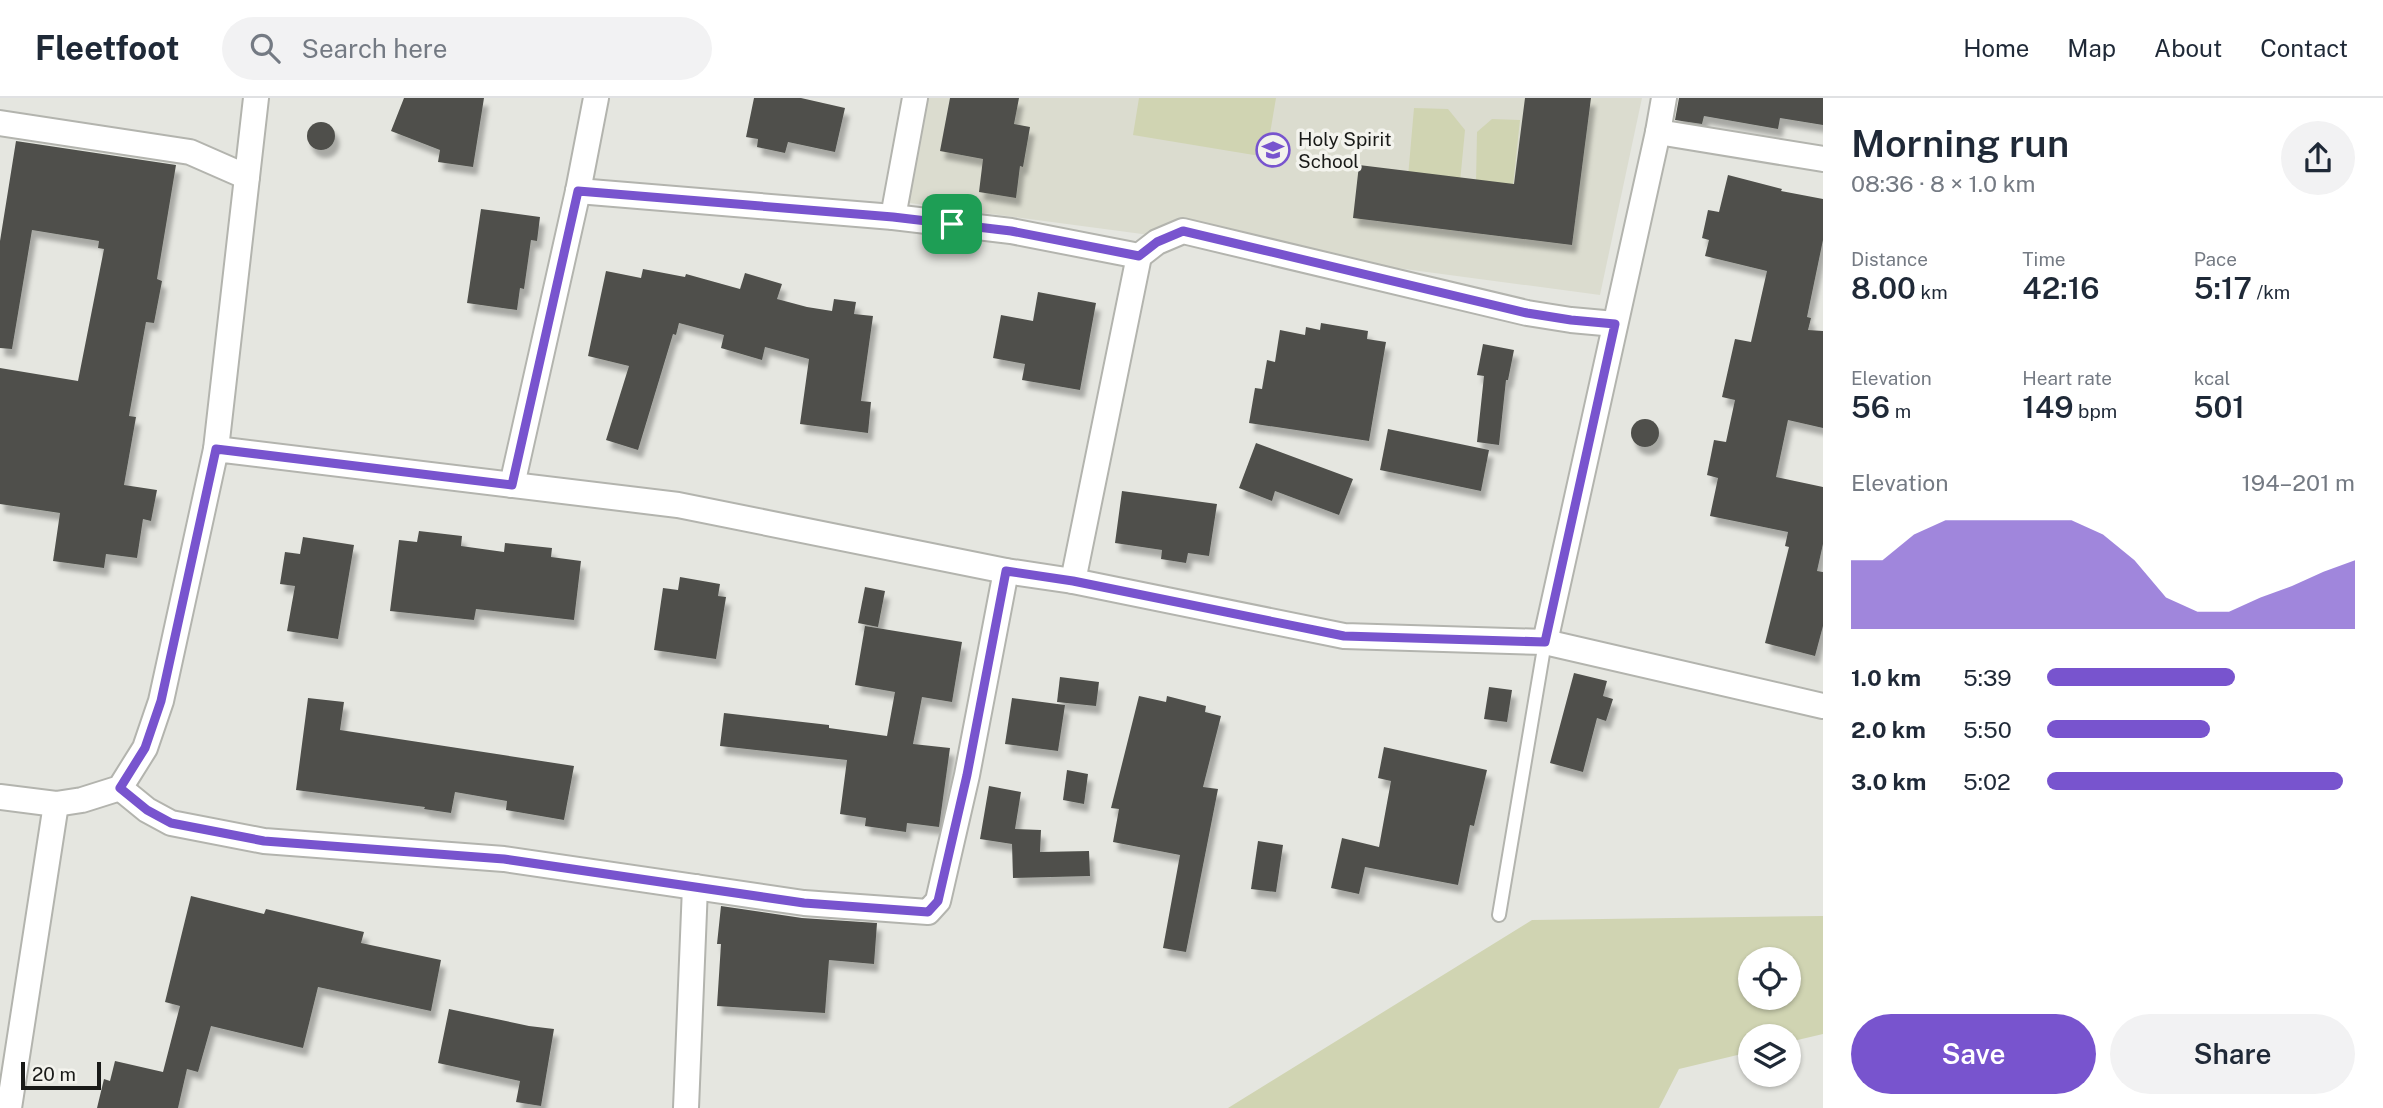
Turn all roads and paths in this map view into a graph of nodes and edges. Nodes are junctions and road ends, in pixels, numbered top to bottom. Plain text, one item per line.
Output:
1 (256, 98) edge
2 (596, 98) edge
3 (915, 98) edge
4 (1664, 98) edge
5 (0, 123) edge
6 (1658, 132) junction
7 (1823, 159) edge
8 (247, 177) junction
9 (578, 191) junction
10 (893, 217) junction
11 (1139, 256) junction
12 (1615, 324) junction
13 (216, 449) junction
14 (512, 485) junction
15 (1006, 571) junction
16 (1073, 581) junction
17 (1545, 642) junction
18 (1823, 706) edge
19 (120, 788) junction
20 (0, 797) edge
21 (56, 804) junction
22 (695, 887) junction
23 (1499, 915) dead end
24 (9, 1108) edge
25 (22, 1108) edge
26 (686, 1108) edge

1 - 8 street
2 - 9 street
3 - 10 street
4 - 6 street
5 - 8 street
6 - 7 street
6 - 12 street
8 - 13 street
9 - 10 street
9 - 14 street
10 - 11 street
11 - 12 street
11 - 16 street
12 - 17 street
13 - 14 street
13 - 19 street
14 - 15 street
15 - 16 street
15 - 22 street
16 - 17 street
17 - 18 street
17 - 23 lane
19 - 21 street
19 - 22 street
20 - 21 street
21 - 24 street
21 - 25 street
22 - 26 street

